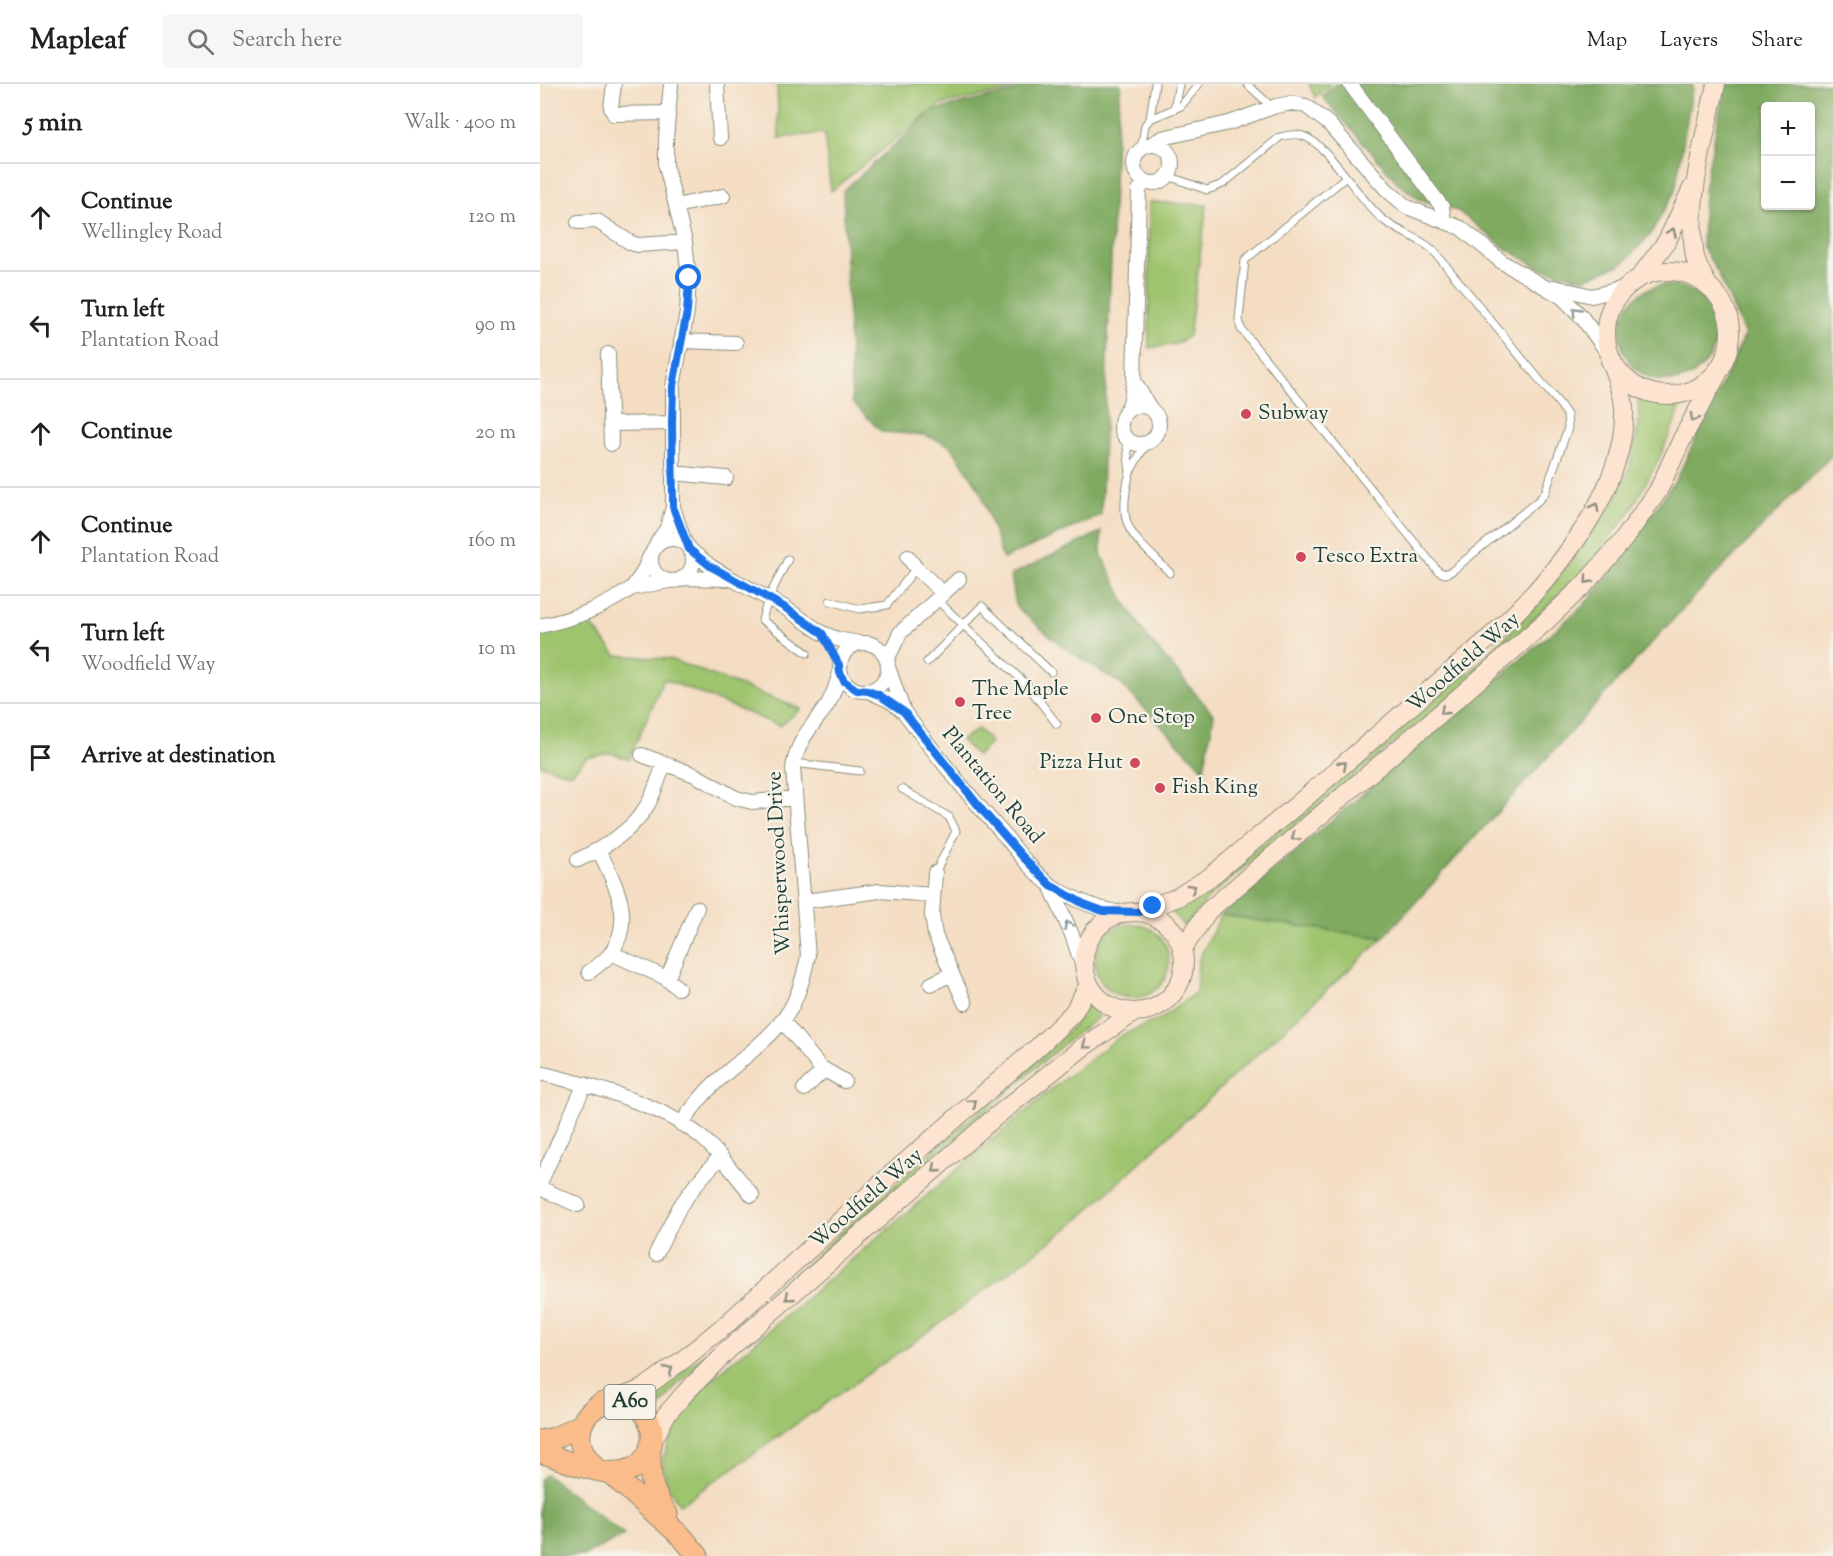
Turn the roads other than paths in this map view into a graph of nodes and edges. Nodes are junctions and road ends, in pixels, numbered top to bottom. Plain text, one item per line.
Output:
1 (614, 84) edge
2 (671, 84) edge
3 (717, 84) edge
4 (1155, 84) edge
5 (1179, 84) edge
6 (1199, 84) edge
7 (1246, 84) edge
8 (1350, 84) edge
9 (1716, 84) edge
10 (1272, 107) junction
11 (1174, 110) junction
12 (668, 113) junction
13 (1150, 119) junction
14 (1189, 133) junction
15 (720, 138) dead end
16 (1145, 148) junction
17 (1170, 169) junction
18 (1346, 177) junction
19 (1695, 181) junction
20 (1145, 182) junction
21 (723, 196) dead end
22 (676, 206) junction
23 (1444, 221) junction
24 (578, 222) dead end
25 (685, 242) junction
26 (1640, 277) junction
27 (1534, 282) junction
28 (1708, 285) junction
29 (1624, 288) junction
30 (681, 341) junction
31 (736, 343) dead end
32 (608, 354) dead end
33 (1609, 356) junction
34 (1722, 366) junction
35 (1134, 381) junction
36 (1150, 408) junction
37 (1124, 415) junction
38 (672, 423) junction
39 (611, 424) junction
40 (1126, 438) junction
41 (1151, 441) junction
42 (611, 444) dead end
43 (1130, 472) junction
44 (673, 473) junction
45 (726, 478) dead end
46 (673, 507) junction
47 (687, 546) junction
48 (653, 551) junction
49 (788, 559) dead end
50 (912, 563) joint
51 (1170, 573) dead end
52 (676, 579) junction
53 (732, 579) junction
54 (958, 579) dead end
55 (632, 588) junction
56 (940, 596) junction
57 (768, 599) junction
58 (830, 601) dead end
59 (963, 624) junction
60 (540, 626) edge
61 (822, 633) junction
62 (900, 633) junction
63 (864, 643) junction
64 (807, 653) dead end
65 (927, 662) dead end
66 (887, 663) junction
67 (840, 669) junction
68 (1051, 672) dead end
69 (863, 691) junction
70 (826, 707) junction
71 (904, 712) junction
72 (1057, 724) dead end
73 (642, 754) dead end
74 (794, 763) junction
75 (664, 764) junction
76 (860, 771) dead end
77 (902, 789) dead end
78 (794, 798) junction
79 (599, 850) junction
80 (578, 860) dead end
81 (935, 873) joint
82 (1050, 885) junction
83 (933, 895) junction
84 (805, 901) junction
85 (697, 908) dead end
86 (1131, 913) junction
87 (1182, 950) junction
88 (611, 953) junction
89 (590, 972) dead end
90 (952, 974) junction
91 (1086, 975) junction
92 (931, 984) dead end
93 (964, 1003) dead end
94 (1135, 1012) junction
95 (782, 1020) junction
96 (824, 1070) junction
97 (540, 1073) edge
98 (844, 1081) dead end
99 (585, 1084) junction
100 (804, 1089) dead end
101 (681, 1124) junction
102 (720, 1157) junction
103 (540, 1183) edge
104 (540, 1188) edge
105 (752, 1196) dead end
106 (578, 1205) dead end
107 (656, 1254) dead end
108 (618, 1399) junction
109 (579, 1426) junction
110 (540, 1441) edge
111 (651, 1446) junction
112 (540, 1452) edge
113 (605, 1472) junction
114 (682, 1537) junction
115 (698, 1556) edge

1 - 12 street
2 - 12 street
3 - 15 street
4 - 13 lane
5 - 11 lane
6 - 11 lane
7 - 10 lane
8 - 23 street
9 - 19 street
10 - 14 street
10 - 23 street
11 - 13 lane
12 - 22 street
13 - 16 lane
14 - 16 street
14 - 17 street
16 - 17 street
16 - 20 street
17 - 18 lane
17 - 20 street
18 - 18 lane
26 -> 19 street
19 - 28 street
20 - 35 street
21 - 22 street
22 - 25 street
23 - 27 street
24 - 25 street
25 - 30 street
26 - 28 street
26 - 29 street
27 - 29 street
33 -> 27 street
28 - 34 street
29 - 33 street
30 - 31 street
30 - 38 street
32 - 39 street
33 - 34 street
86 -> 33 street, Woodfield Way
34 -> 87 street, Woodfield Way
35 - 36 street
35 - 37 street
36 - 37 street
36 - 41 street
37 - 40 street
38 - 39 street
38 - 44 street
39 - 42 street
40 - 41 street
40 - 43 lane
41 - 43 lane
43 - 51 lane
44 - 45 street
44 - 46 street
46 - 47 street
46 - 48 street
47 - 48 street
47 - 52 street
47 - 53 street
48 - 52 street
48 - 55 street
49 - 57 lane
50 - 56 street
50 - 58 lane
52 - 53 street
52 - 55 street
53 - 57 street
54 - 56 street
55 - 60 street
56 - 59 lane
56 - 62 street
57 - 61 street
57 - 64 lane
59 - 65 lane
59 - 68 lane
59 - 72 lane
61 - 63 street
61 - 67 street
62 - 63 street
62 - 66 street
63 - 66 street
63 - 67 street
66 - 69 street
66 - 71 street, Plantation Road
67 - 69 street
67 - 70 street, Whisperwood Drive
69 - 70 street, Whisperwood Drive
69 - 71 street, Plantation Road
70 - 74 street, Whisperwood Drive
71 - 82 street, Plantation Road
73 - 75 street
74 - 76 lane
74 - 78 street, Whisperwood Drive
75 - 78 street
75 - 79 street
77 - 81 lane
78 - 84 street, Whisperwood Drive
79 - 80 street
79 - 88 street
81 - 83 street
82 - 86 street, Plantation Road
91 -> 82 street, Plantation Road
83 - 84 street
83 - 90 street
84 - 95 street, Whisperwood Drive
85 - 88 street
86 - 87 street
86 - 91 street
87 - 94 street
88 - 89 street
90 - 92 street
90 - 93 street
91 - 94 street
108 -> 91 street, Woodfield Way
94 -> 111 street, Woodfield Way
95 - 96 street
95 - 101 street, Whisperwood Drive
96 - 98 street
96 - 100 street
97 - 99 street
99 - 101 street
99 - 103 street
101 - 102 street
102 - 105 street
102 - 107 street
104 - 106 street
108 - 109 main road, A60
108 - 111 main road, A60
109 - 110 main road
109 - 113 main road, A60
111 - 113 main road, A60
111 - 114 main road
112 - 113 main road
113 - 114 main road
114 - 115 main road

